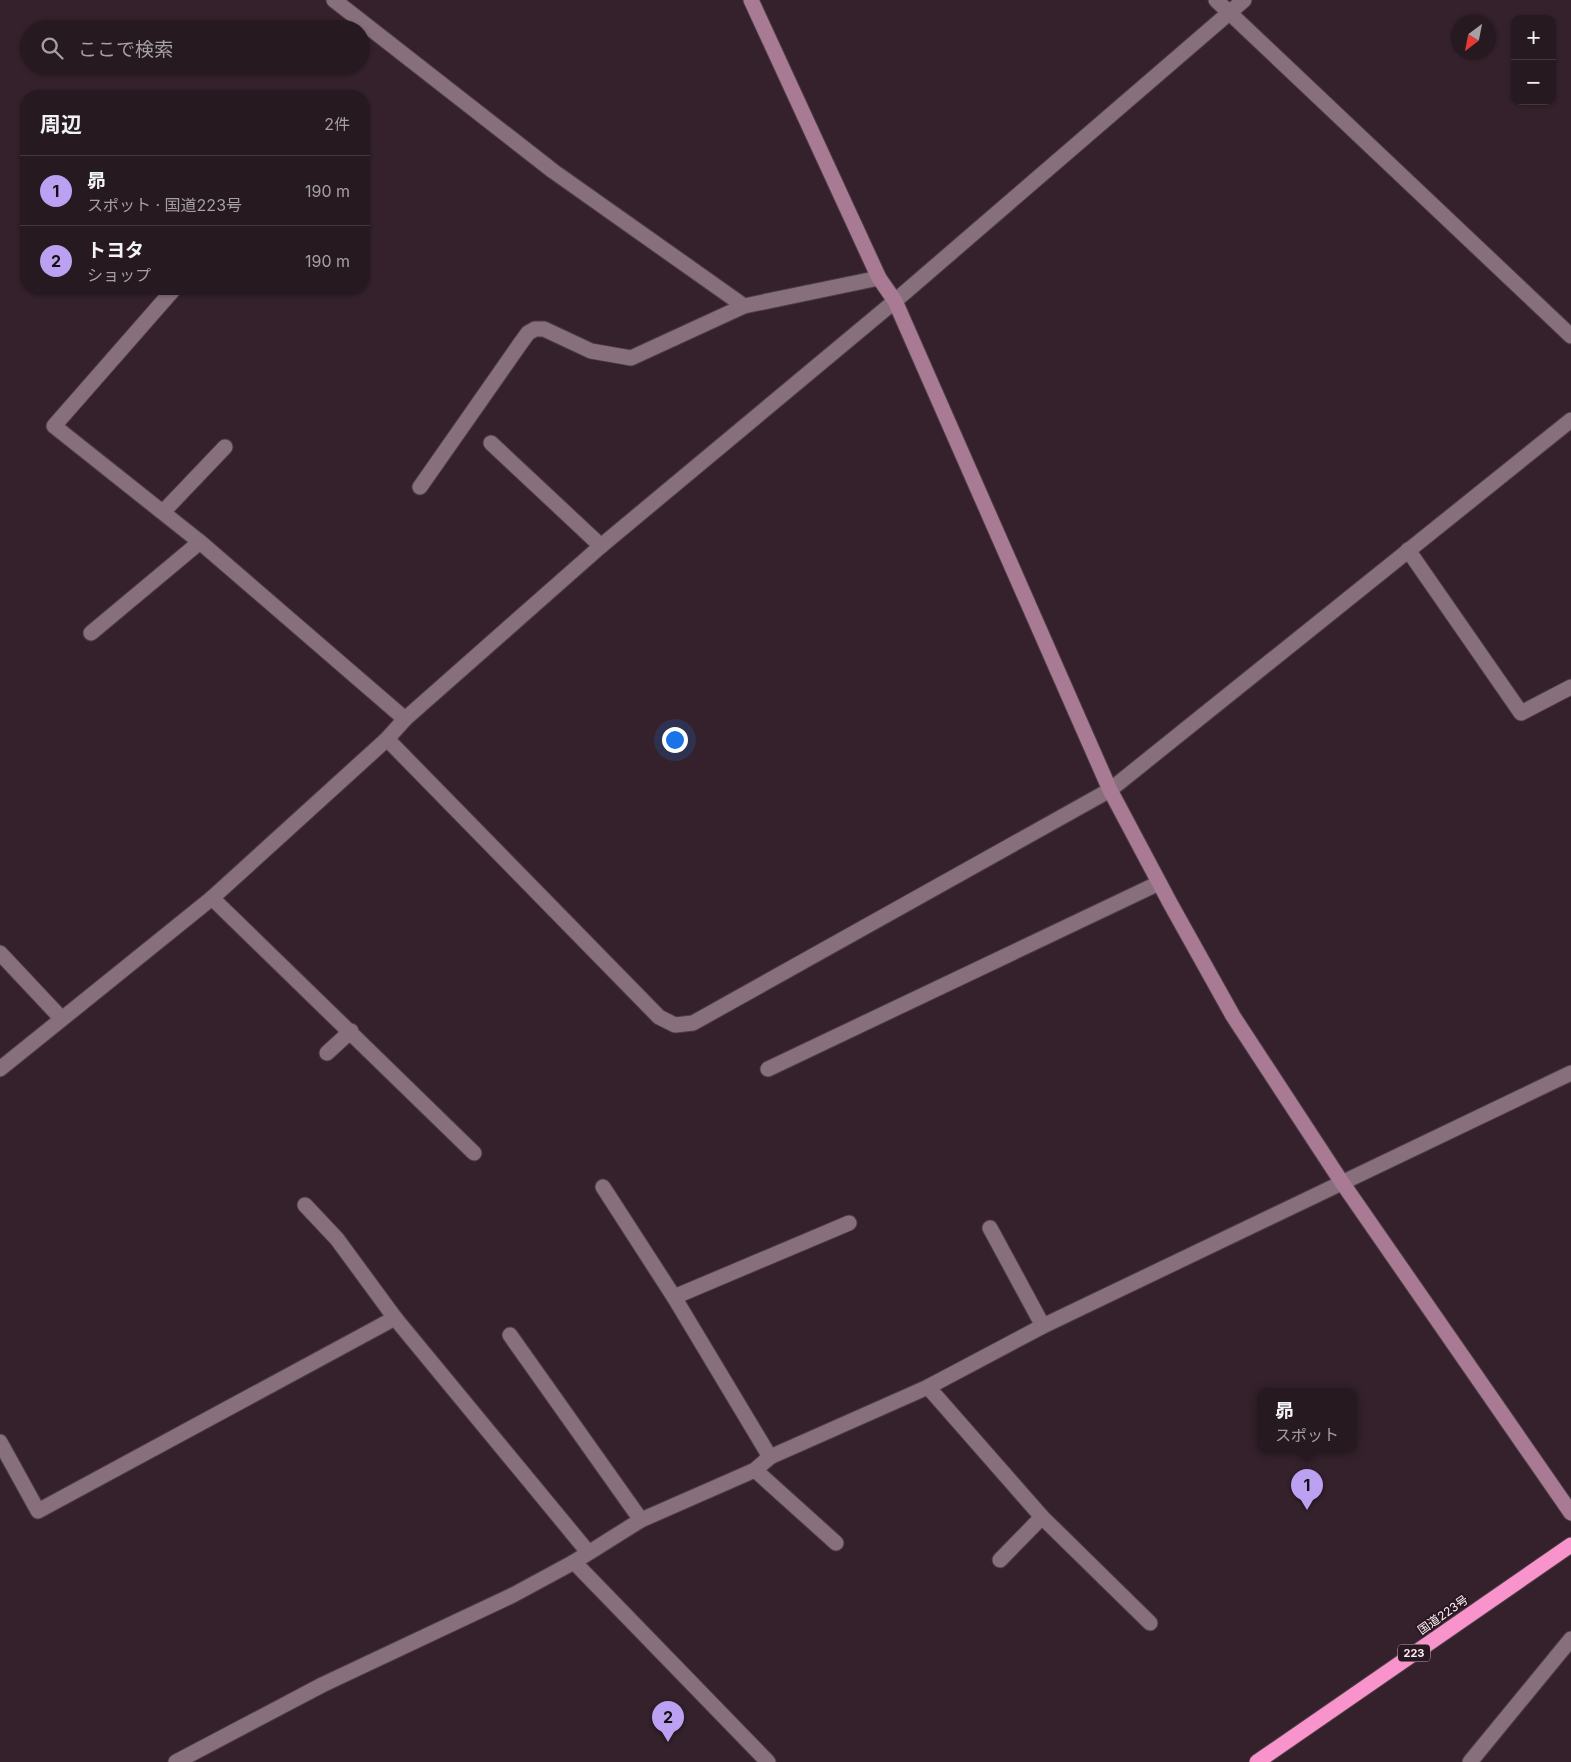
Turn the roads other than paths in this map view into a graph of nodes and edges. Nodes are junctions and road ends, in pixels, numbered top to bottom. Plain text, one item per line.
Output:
1 (334, 0) edge
2 (751, 0) edge
3 (1216, 0) edge
4 (1244, 0) edge
5 (1230, 12) junction
6 (360, 20) edge
7 (370, 28) edge
8 (880, 278) junction
9 (169, 295) edge
10 (896, 302) junction
11 (744, 306) junction
12 (1571, 336) edge
13 (1571, 420) edge
14 (491, 443) dead end
15 (225, 447) dead end
16 (420, 486) dead end
17 (163, 512) junction
18 (200, 542) junction
19 (601, 546) junction
20 (1408, 550) junction
21 (92, 633) dead end
22 (1571, 687) edge
23 (405, 719) junction
24 (386, 739) junction
25 (1110, 790) junction
26 (1159, 882) junction
27 (212, 898) junction
28 (0, 953) edge
29 (61, 1018) junction
30 (350, 1031) junction
31 (327, 1053) dead end
32 (768, 1068) dead end
33 (0, 1069) edge
34 (1571, 1073) edge
35 (474, 1153) dead end
36 (1341, 1181) junction
37 (602, 1187) dead end
38 (305, 1205) dead end
39 (849, 1223) dead end
40 (990, 1228) dead end
41 (674, 1297) junction
42 (395, 1318) junction
43 (1043, 1326) junction
44 (510, 1335) dead end
45 (928, 1387) junction
46 (0, 1442) edge
47 (770, 1457) junction
48 (754, 1470) junction
49 (1571, 1514) edge
50 (1042, 1518) junction
51 (641, 1520) junction
52 (836, 1543) dead end
53 (1571, 1545) edge
54 (588, 1552) junction
55 (1000, 1560) dead end
56 (574, 1562) junction
57 (1150, 1623) dead end
58 (1571, 1639) edge
59 (176, 1762) edge
60 (768, 1762) edge
61 (1257, 1762) edge
62 (1470, 1762) edge

1 - 6 street
2 - 8 street
3 - 5 street
4 - 5 street
5 - 10 street
5 - 12 street
7 - 11 street
8 - 10 street
8 - 11 street
9 - 17 street
10 - 19 street
10 - 25 street
11 - 16 street
13 - 20 street
14 - 19 street
15 - 17 street
17 - 18 street
18 - 21 street
18 - 23 street
19 - 23 street
20 - 22 street
20 - 25 street
23 - 24 street
24 - 25 street
24 - 27 street
25 - 26 street
26 - 32 street
26 - 36 street
27 - 29 street
27 - 30 street
28 - 29 street
29 - 33 street
30 - 31 street
30 - 35 street
34 - 36 street
36 - 43 street
36 - 49 street
37 - 41 street
38 - 42 street
39 - 41 street
40 - 43 street
41 - 47 street
42 - 46 street
42 - 54 street
43 - 45 street
44 - 51 street
45 - 47 street
45 - 50 street
47 - 48 street
48 - 51 street
48 - 52 street
50 - 55 street
50 - 57 street
51 - 54 street
53 - 61 highway, 国道223号 / 223
54 - 56 street
56 - 59 street
56 - 60 street
58 - 62 street

